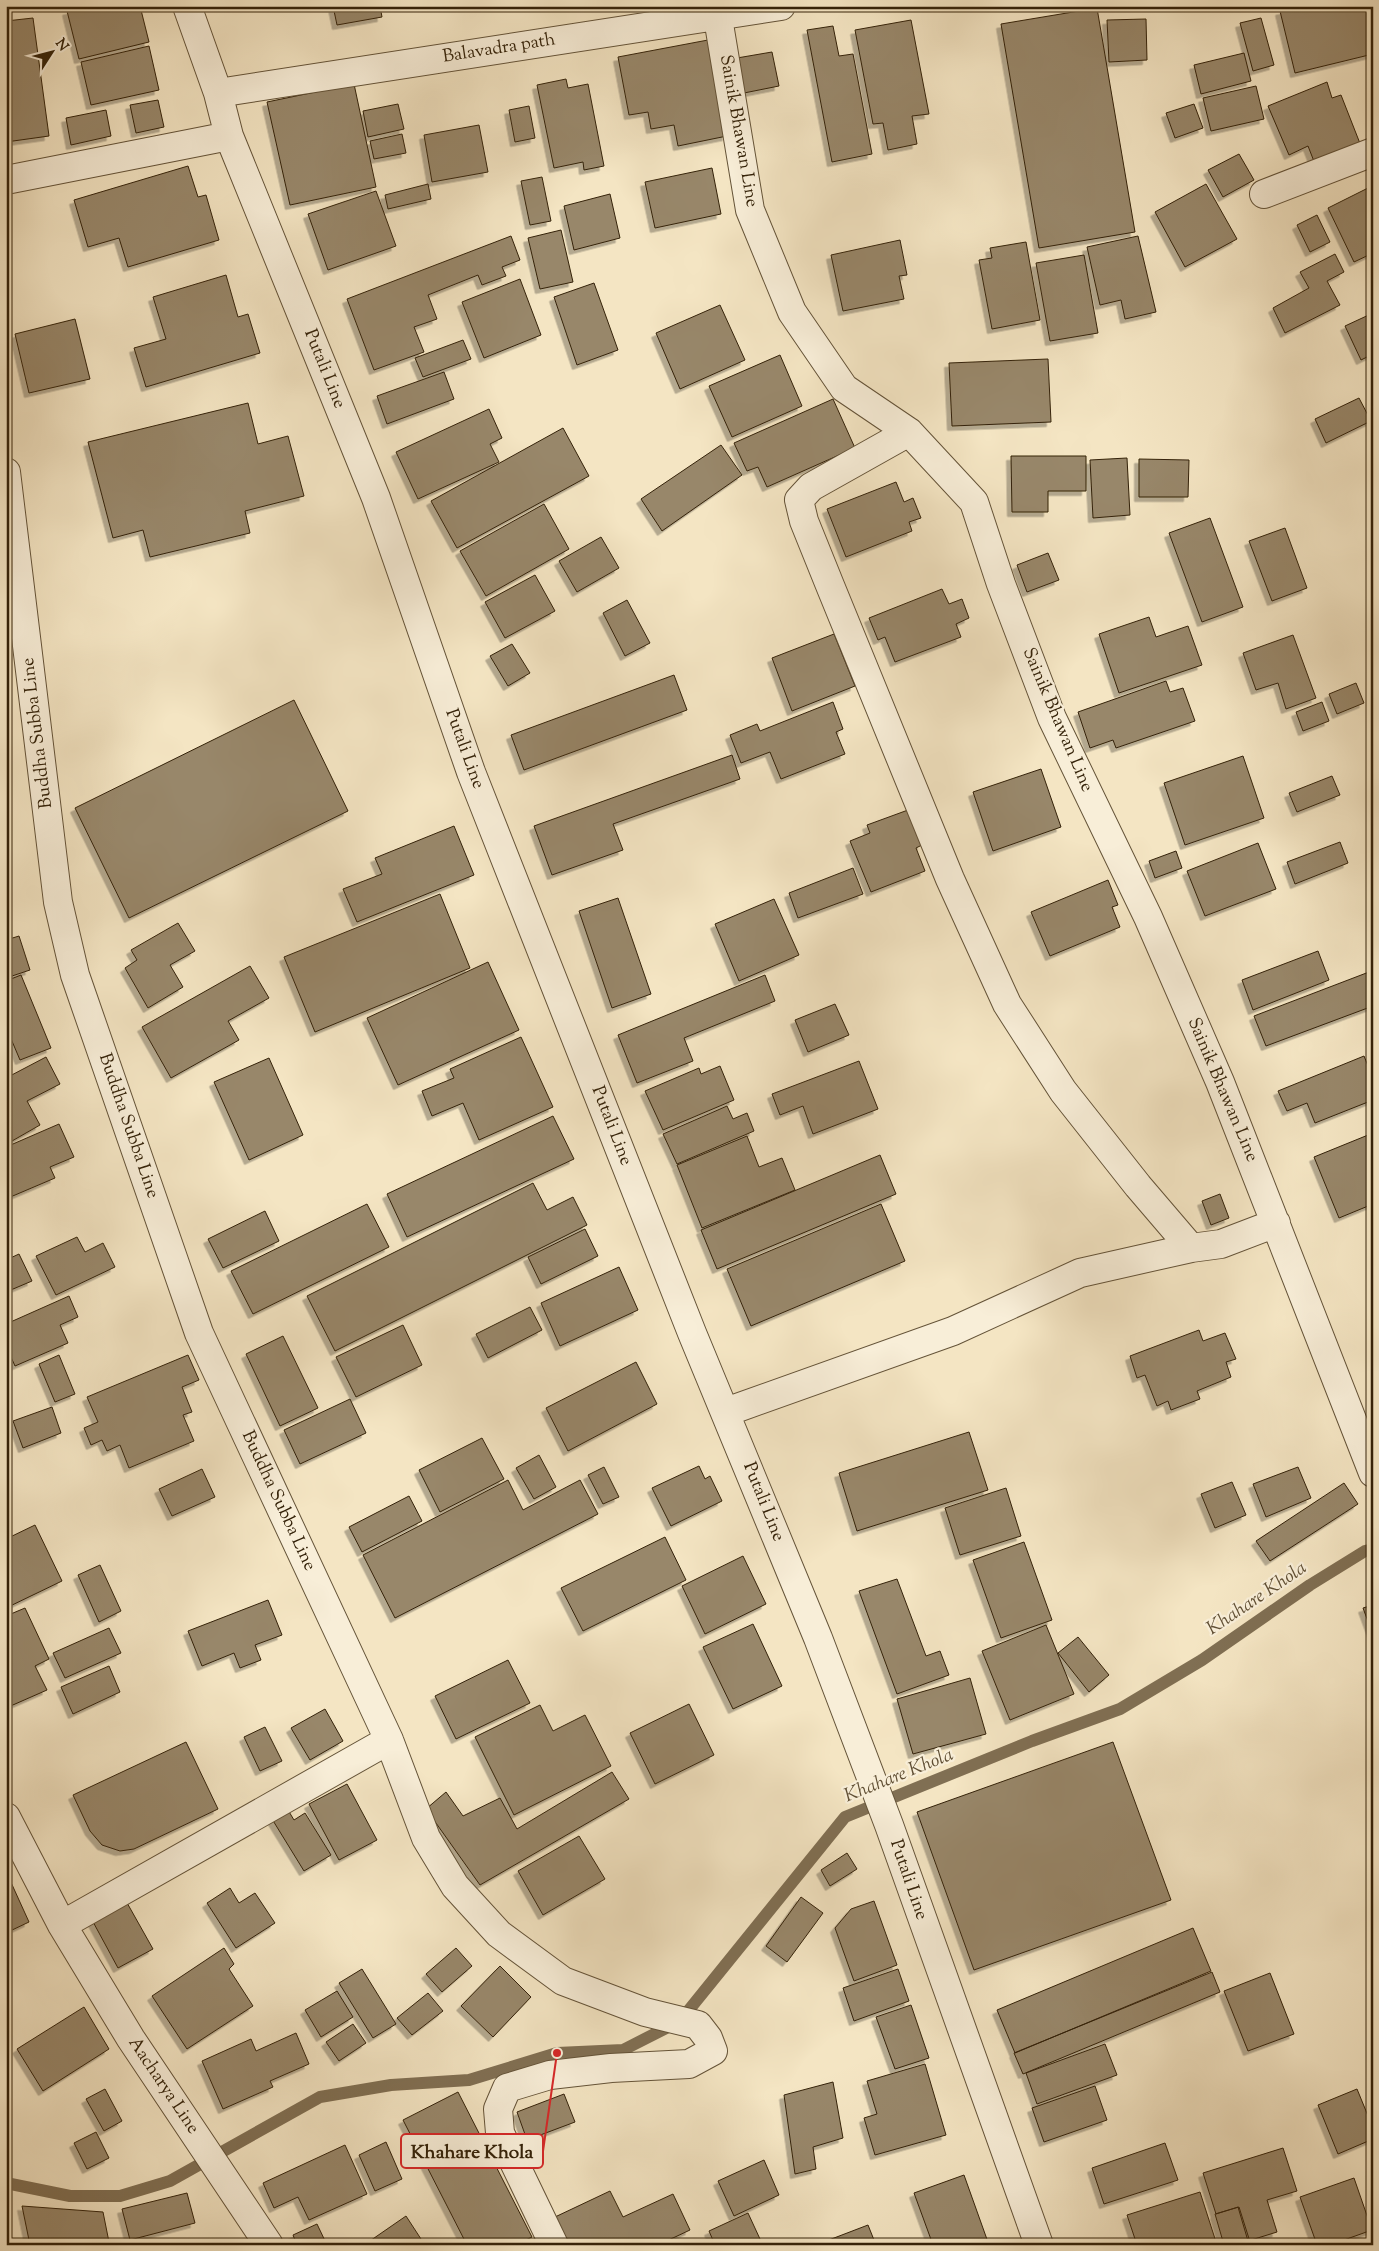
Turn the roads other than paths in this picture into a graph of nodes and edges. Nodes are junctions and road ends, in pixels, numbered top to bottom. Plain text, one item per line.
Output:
1 (187, 6) edge
2 (780, 6) edge
3 (717, 11) edge
4 (218, 93) junction
5 (229, 136) junction
6 (1373, 152) edge
7 (6, 180) edge
8 (1264, 194) dead end
9 (909, 432) junction
10 (6, 472) edge
11 (1276, 1223) junction
12 (1191, 1248) junction
13 (726, 1412) junction
14 (1373, 1473) edge
15 (389, 1740) junction
16 (6, 1817) edge
17 (62, 1925) junction
18 (270, 2245) edge
19 (554, 2245) edge
20 (1039, 2245) edge

1 - 4 street, Putali Line
2 - 3 street, Balavadra path
3 - 4 street, Balavadra path
3 - 9 street, Sainik Bhawan Line
4 - 5 street, Putali Line
5 - 7 street
5 - 13 street, Putali Line
6 - 8 street
9 - 11 street, Sainik Bhawan Line
9 - 12 street
10 - 15 street, Buddha Subba Line
11 - 12 street
11 - 14 street, Sainik Bhawan Line
12 - 13 street
13 - 20 street, Putali Line
15 - 17 street
15 - 19 street, Buddha Subba Line
16 - 17 street, Aacharya Line
17 - 18 street, Aacharya Line

